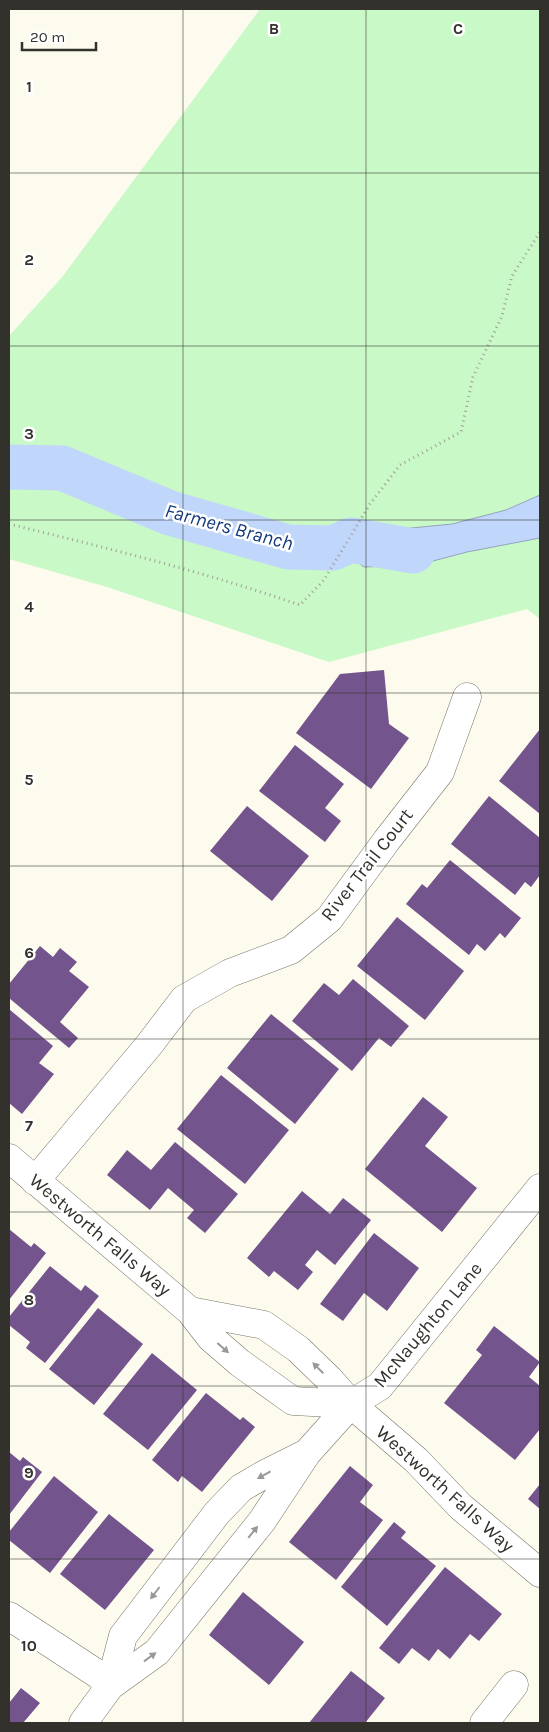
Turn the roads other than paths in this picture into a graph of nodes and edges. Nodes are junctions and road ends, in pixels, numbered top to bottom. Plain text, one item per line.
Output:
1 (467, 697) dead end
2 (9, 1158) edge
3 (35, 1180) junction
4 (540, 1188) edge
5 (190, 1311) junction
6 (350, 1404) junction
7 (308, 1453) junction
8 (540, 1574) edge
9 (9, 1616) edge
10 (514, 1685) dead end
11 (110, 1686) junction
12 (83, 1723) edge
13 (484, 1723) edge

1 - 3 street, River Trail Court
2 - 3 street, Westworth Falls Way
3 - 5 street, Westworth Falls Way
4 - 6 street, McNaughton Lane
6 -> 5 street, Westworth Falls Way
5 -> 6 street, Westworth Falls Way
6 - 7 street, McNaughton Lane
6 - 8 street, Westworth Falls Way
11 -> 7 street, McNaughton Lane
7 -> 11 street, McNaughton Lane
9 - 11 street
10 - 13 street
11 - 12 street, McNaughton Lane

